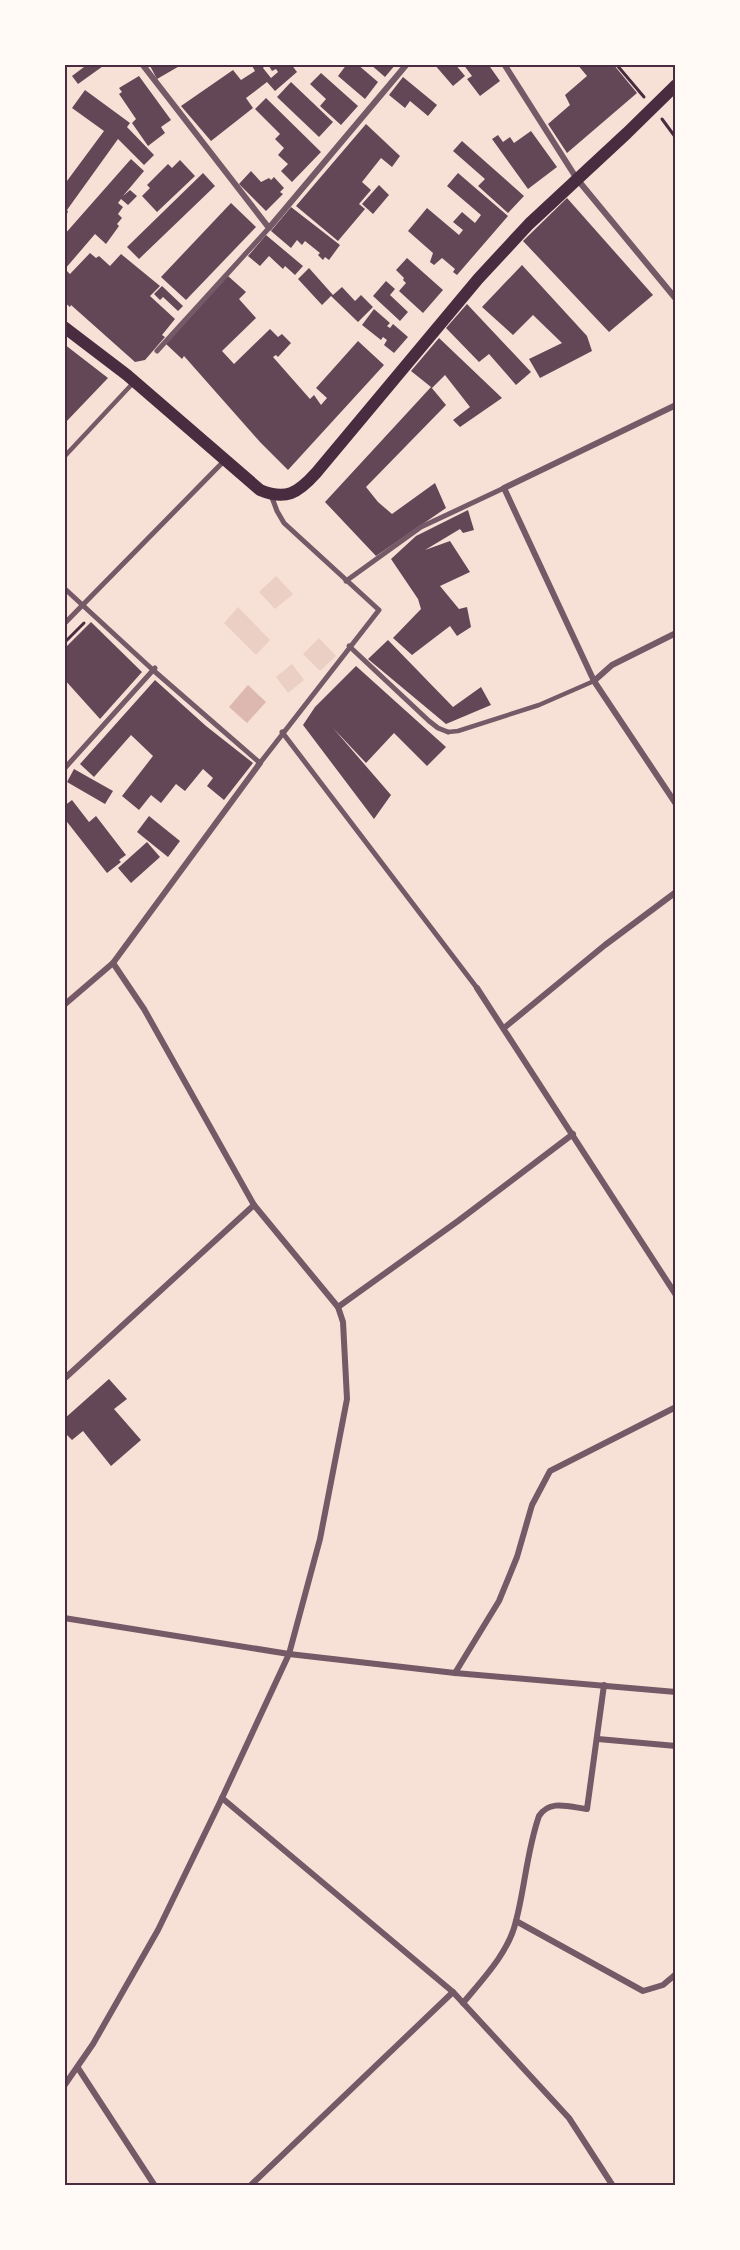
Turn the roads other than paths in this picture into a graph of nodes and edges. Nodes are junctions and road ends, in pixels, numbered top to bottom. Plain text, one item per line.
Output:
1 (142, 64) edge
2 (407, 64) edge
3 (504, 64) edge
4 (675, 85) edge
5 (577, 179) junction
6 (269, 228) junction
7 (675, 299) edge
8 (64, 327) edge
9 (157, 351) dead end
10 (130, 378) junction
11 (675, 405) edge
12 (64, 457) edge
13 (225, 460) junction
14 (504, 488) junction
15 (271, 494) junction
16 (346, 581) junction
17 (64, 588) edge
18 (83, 606) junction
19 (64, 624) edge
20 (675, 633) edge
21 (350, 646) junction
22 (154, 669) junction
23 (594, 681) junction
24 (448, 732) joint
25 (283, 733) junction
26 (260, 763) junction
27 (64, 769) edge
28 (675, 804) edge
29 (675, 892) edge
30 (113, 963) junction
31 (477, 988) joint
32 (64, 1005) edge
33 (504, 1028) junction
34 (573, 1134) junction
35 (254, 1205) junction
36 (675, 1295) edge
37 (338, 1307) junction
38 (64, 1379) edge
39 (675, 1407) edge
40 (64, 1618) edge
41 (289, 1654) junction
42 (455, 1673) junction
43 (604, 1685) junction
44 (675, 1692) edge
45 (597, 1739) junction
46 (675, 1746) edge
47 (222, 1798) junction
48 (516, 1921) junction
49 (675, 1974) edge
50 (453, 1992) junction
51 (463, 2003) junction
52 (78, 2068) junction
53 (64, 2086) edge
54 (155, 2186) edge
55 (250, 2186) edge
56 (613, 2186) edge

1 - 6 street
2 - 6 street
3 - 5 street
4 - 5 main road
5 - 7 street
5 - 15 main road
6 - 9 street
8 - 10 main road
10 - 12 lane
10 - 13 main road
11 - 14 street
13 - 15 main road
13 - 18 street
14 - 16 street
14 - 23 street
15 - 16 street
16 - 21 street
17 - 18 street
18 - 19 street
18 - 22 street
20 - 23 street
21 - 24 street
21 - 25 street
22 - 26 street
22 - 27 street
23 - 24 lane
23 - 28 street
25 - 26 street
25 - 31 street
26 - 30 street
29 - 33 street
30 - 32 street
30 - 35 street
31 - 33 street
33 - 34 street
34 - 36 street
34 - 37 street
35 - 37 street
35 - 38 street
37 - 41 street
39 - 42 street
40 - 41 street
41 - 42 street
41 - 47 street
42 - 43 street
43 - 44 street
43 - 45 street
45 - 46 street
45 - 48 street
47 - 50 street
47 - 52 street
48 - 49 street
48 - 51 street
50 - 51 street
50 - 55 street
51 - 56 street
52 - 53 street
52 - 54 street

